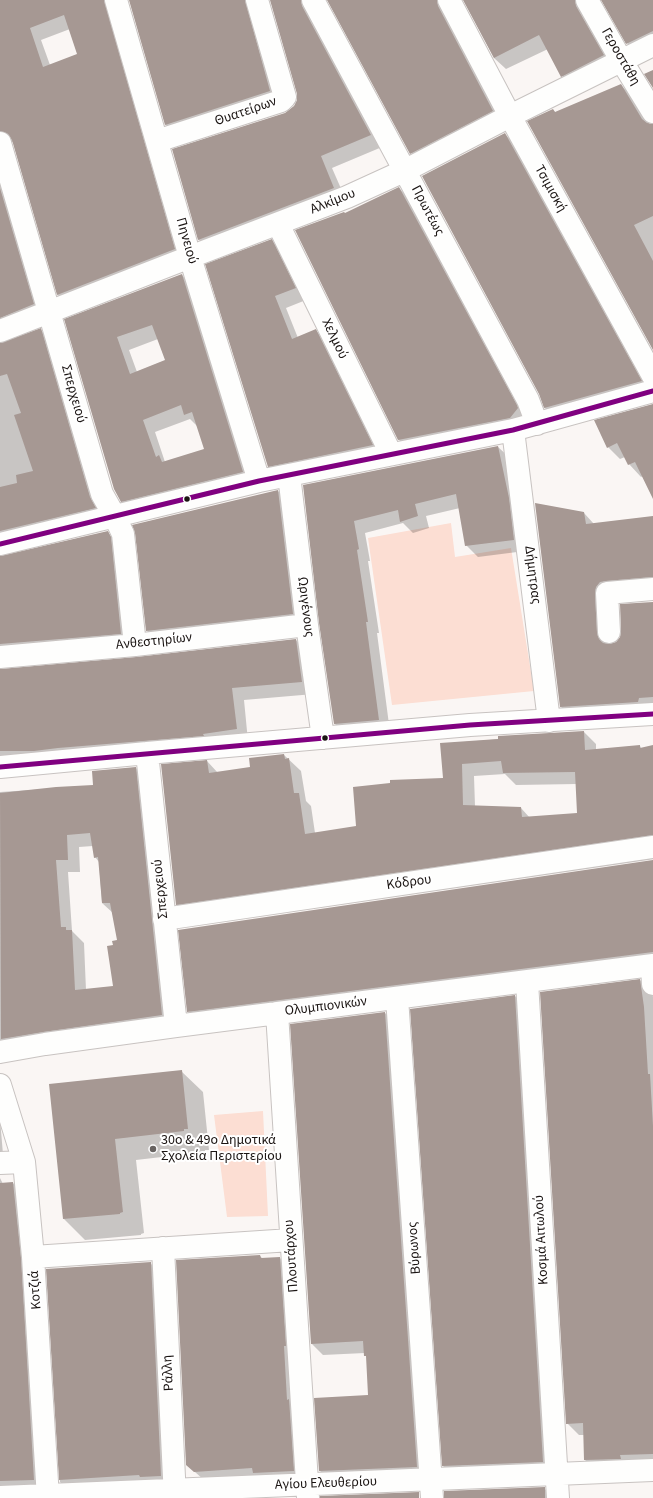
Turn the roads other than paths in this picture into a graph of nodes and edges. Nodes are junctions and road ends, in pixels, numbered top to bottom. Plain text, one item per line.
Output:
1 (116, 0) edge
2 (257, 0) edge
3 (313, 0) edge
4 (449, 0) edge
5 (587, 0) edge
6 (653, 45) edge
7 (621, 60) junction
8 (653, 112) edge
9 (510, 116) junction
10 (157, 141) junction
11 (0, 144) edge
12 (406, 170) junction
13 (278, 224) junction
14 (190, 257) junction
15 (49, 312) junction
16 (0, 331) edge
17 (653, 376) edge
18 (653, 391) edge
19 (536, 424) junction
20 (513, 430) junction
21 (391, 454) junction
22 (289, 475) junction
23 (259, 481) junction
24 (115, 517) junction
25 (0, 544) edge
26 (653, 589) edge
27 (307, 625) junction
28 (609, 632) dead end
29 (135, 645) junction
30 (0, 658) edge
31 (653, 714) edge
32 (549, 721) junction
33 (323, 738) junction
34 (147, 753) junction
35 (0, 767) edge
36 (653, 847) edge
37 (164, 919) junction
38 (653, 972) edge
39 (527, 982) junction
40 (397, 998) junction
41 (277, 1013) junction
42 (176, 1026) junction
43 (0, 1052) edge
44 (0, 1085) edge
45 (24, 1162) junction
46 (0, 1163) edge
47 (292, 1240) junction
48 (163, 1248) junction
49 (34, 1257) junction
50 (653, 1470) edge
51 (556, 1474) junction
52 (432, 1489) edge
53 (308, 1491) edge
54 (175, 1494) edge
55 (0, 1497) edge
56 (48, 1497) edge
57 (558, 1498) edge

1 - 10 street, Πηνειού
2 - 10 street, Θυατείρων
3 - 12 street, Πρωτέως
4 - 9 street, Τσιμισκή
5 - 7 street, Γεροστάθη
6 - 7 street, Αλκίμου
7 - 8 street, Γεροστάθη
7 - 9 street, Αλκίμου
9 - 12 street, Αλκίμου
9 - 17 street, Τσιμισκή
10 - 14 street, Πηνειού
11 - 15 street, Σπερχειού
12 - 13 street, Αλκίμου
12 - 19 street, Πρωτέως
13 - 14 street, Αλκίμου
13 - 21 street, Χελμού
14 - 15 street, Αλκίμου
14 - 23 street, Πηνειού
15 - 16 street, Αλκίμου
15 - 24 street, Σπερχειού
18 - 19 street
19 - 20 street
20 - 21 street
20 - 32 street, Δήμητρας
21 - 22 street
22 - 23 street
22 - 27 street, Ωριγένους
23 - 24 street
24 - 25 street
24 - 29 street, Σπερχειού
26 - 28 street
27 - 29 street, Ανθεστηρίων
27 - 33 street, Ωριγένους
29 - 30 street, Ανθεστηρίων
31 - 32 street
32 - 33 street
33 - 34 street
34 - 35 street
34 - 37 street, Σπερχειού
36 - 37 street, Κόδρου
37 - 42 street, Σπερχειού
38 - 39 street, Ολυμπιονικών
39 - 40 street, Ολυμπιονικών
39 - 51 street, Κοσμά Αιτωλού
40 - 41 street, Ολυμπιονικών
40 - 52 street, Βύρωνος
41 - 42 street, Ολυμπιονικών
41 - 47 street, Πλουτάρχου
42 - 43 street, Ολυμπιονικών
44 - 45 street, Κοτζιά
45 - 46 street
45 - 49 street, Κοτζιά
47 - 48 street
47 - 53 street, Πλουτάρχου
48 - 49 street
48 - 54 street, Ράλλη
49 - 56 street, Κοτζιά
50 - 51 street, Αγίου Ελευθερίου
51 - 52 street, Αγίου Ελευθερίου
51 - 57 street, Κοσμά Αιτωλού
52 - 53 street, Αγίου Ελευθερίου
53 - 54 street, Αγίου Ελευθερίου
54 - 56 street, Αγίου Ελευθερίου
55 - 56 street, Αγίου Ελευθερίου

